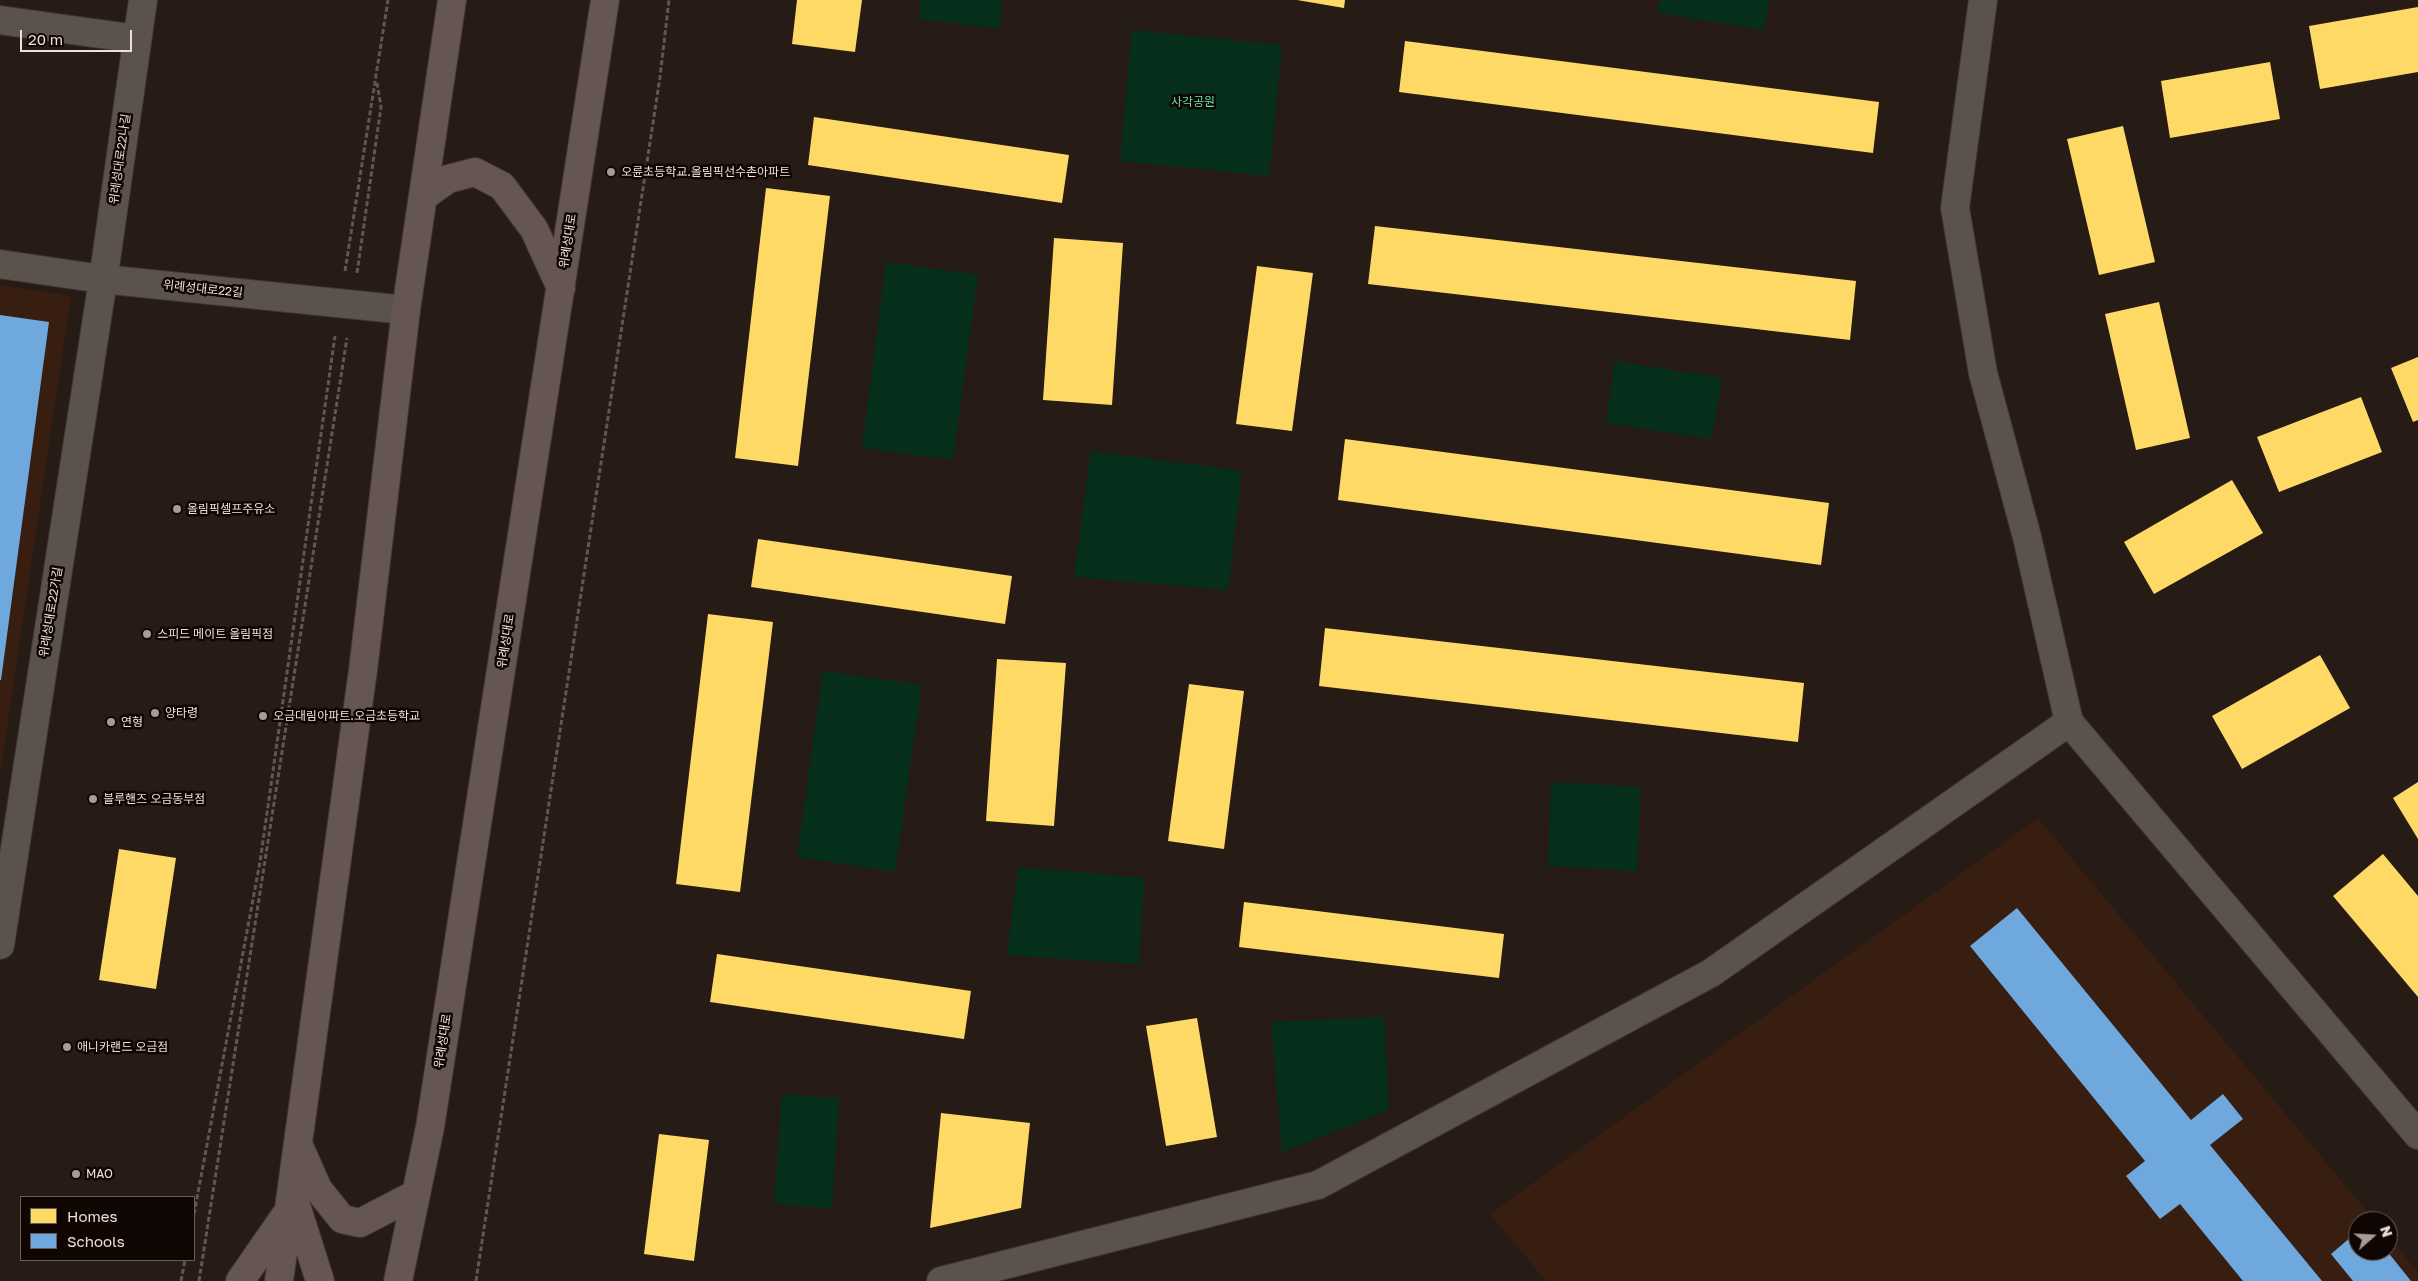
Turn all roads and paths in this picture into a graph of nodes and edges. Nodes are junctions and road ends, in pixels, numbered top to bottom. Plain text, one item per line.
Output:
1 (143, 0) edge
2 (388, 0) edge
3 (452, 0) edge
4 (604, 0) edge
5 (669, 0) edge
6 (1983, 0) edge
7 (0, 20) edge
8 (137, 39) junction
9 (377, 80) junction
10 (424, 196) junction
11 (0, 264) edge
12 (102, 280) junction
13 (560, 288) junction
14 (346, 303) junction
15 (406, 310) junction
16 (2069, 722) junction
17 (0, 945) edge
18 (2418, 1134) edge
19 (298, 1144) junction
20 (416, 1194) junction
21 (290, 1201) junction
22 (195, 1209) edge
23 (185, 1261) edge
24 (181, 1281) edge
25 (200, 1281) edge
26 (240, 1281) edge
27 (279, 1281) edge
28 (320, 1281) edge
29 (398, 1281) edge
30 (476, 1281) edge
31 (941, 1281) edge

1 - 8 street, 위례성대로22나길
2 - 9 path
3 - 10 main road
4 - 13 main road, 위례성대로
5 - 30 path
6 - 16 street
7 - 8 street
8 - 12 street, 위례성대로22나길
9 - 14 path
9 - 14 path
10 - 13 main road
10 - 15 main road
11 - 12 street, 위례성대로22길
12 - 14 street, 위례성대로22길
12 - 17 street, 위례성대로22가길
13 - 20 main road, 위례성대로
14 - 15 street, 위례성대로22길
14 - 22 path
14 - 25 path
15 - 19 main road
16 - 18 street
16 - 31 street
19 - 20 main road
19 - 21 main road
20 - 29 main road, 위례성대로
21 - 26 main road
21 - 27 main road
21 - 28 main road
23 - 24 path

